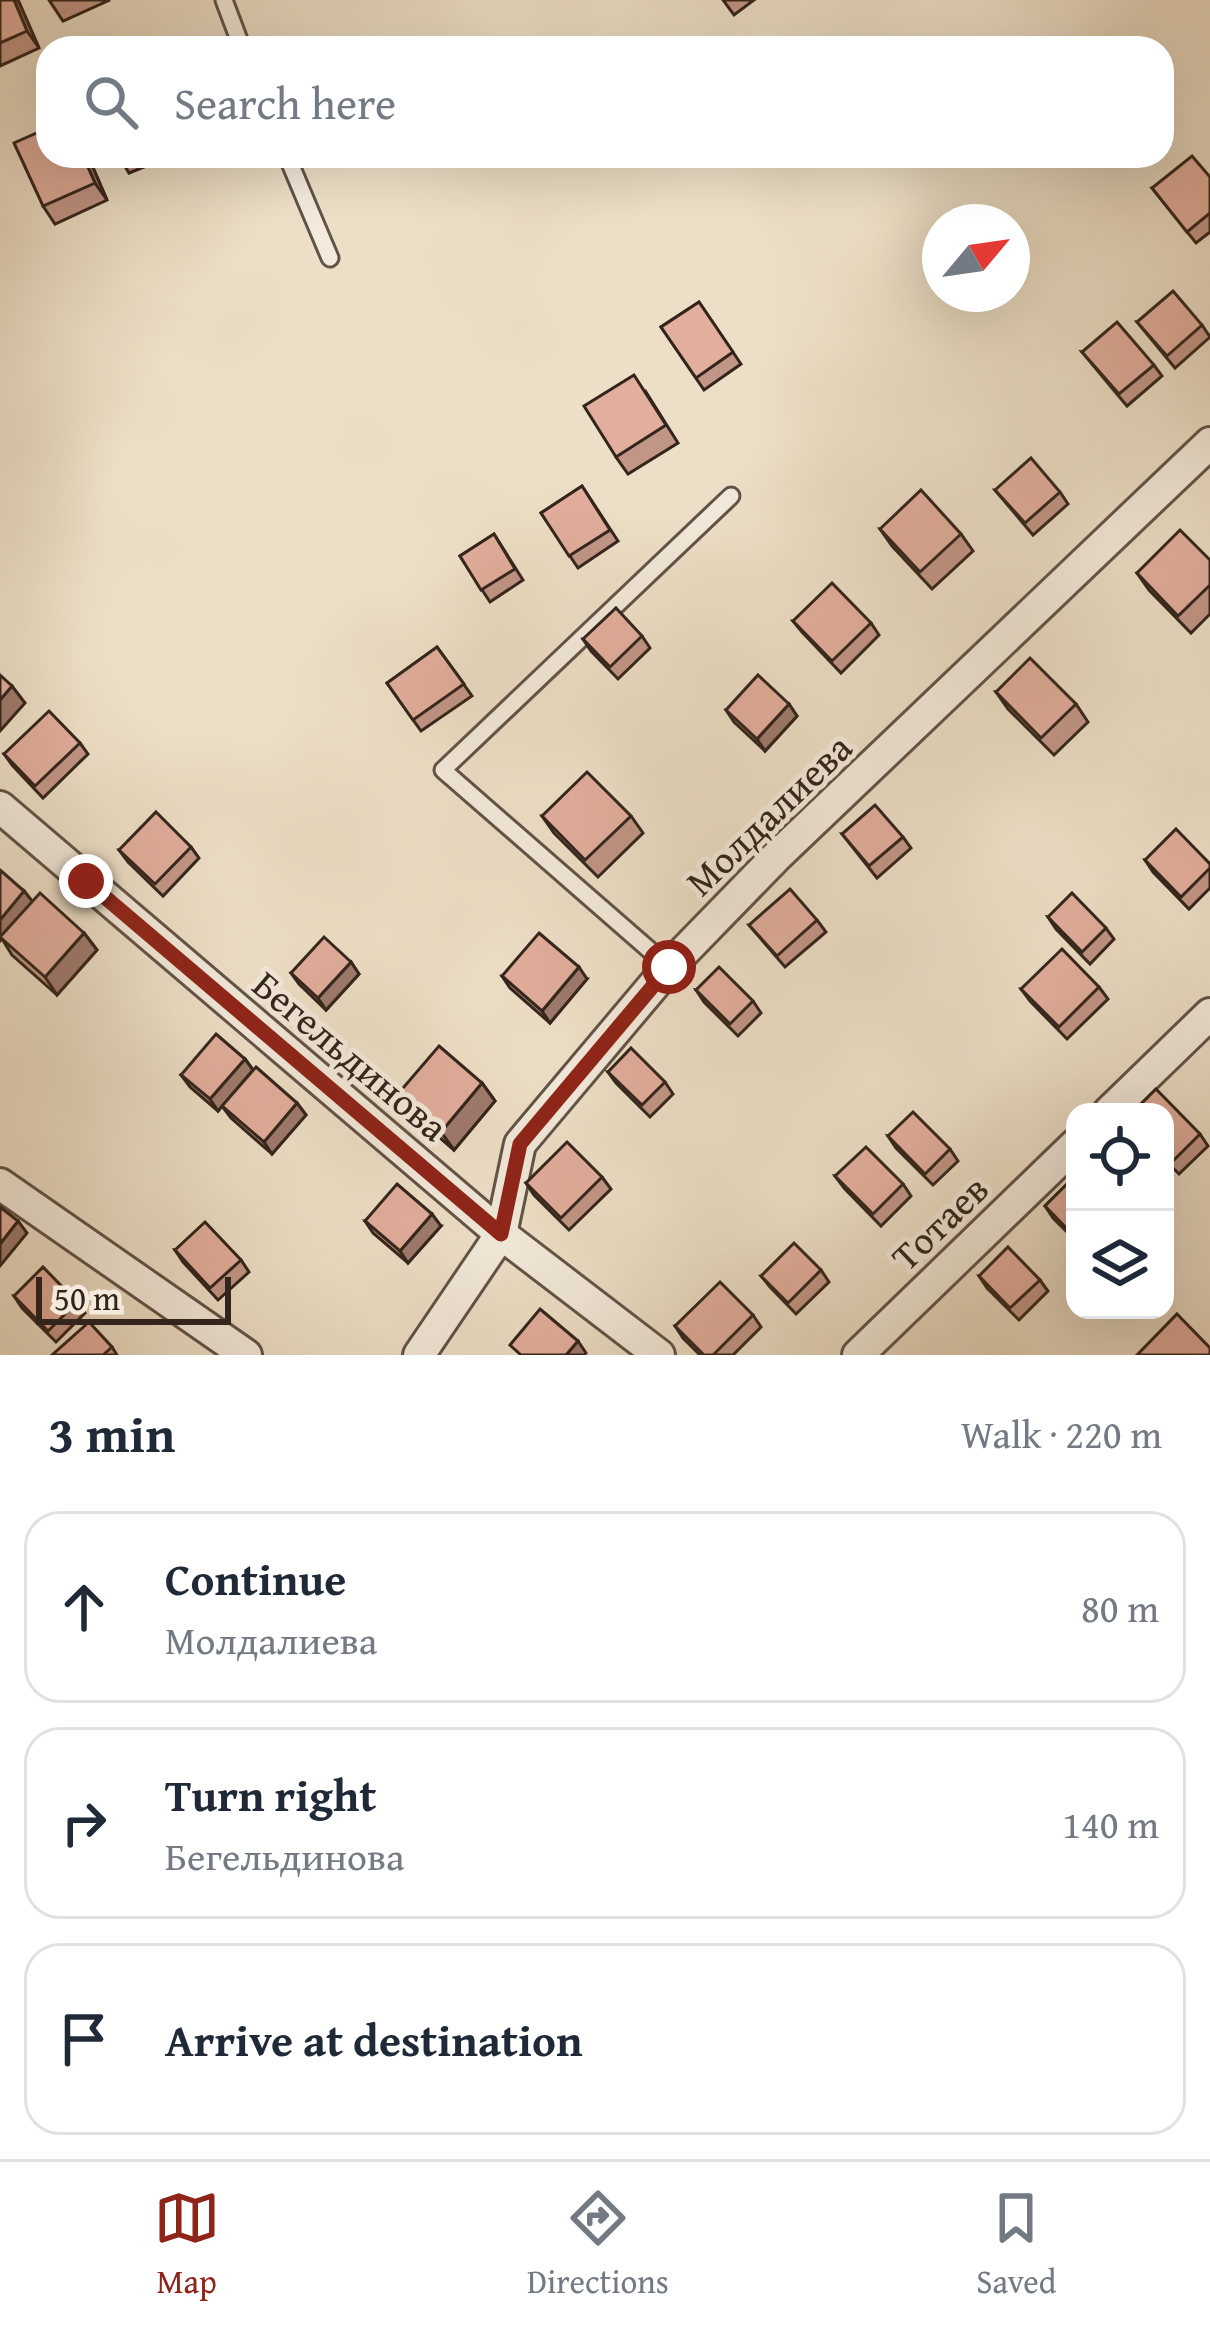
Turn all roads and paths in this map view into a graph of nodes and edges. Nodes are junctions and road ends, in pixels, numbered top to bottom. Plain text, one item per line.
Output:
1 (224, 0) edge
2 (238, 36) edge
3 (291, 168) edge
4 (330, 258) dead end
5 (1210, 443) edge
6 (731, 496) dead end
7 (0, 807) edge
8 (669, 967) junction
9 (1210, 1014) edge
10 (1118, 1103) edge
11 (1066, 1154) edge
12 (0, 1184) edge
13 (501, 1234) junction
14 (246, 1355) edge
15 (419, 1355) edge
16 (658, 1355) edge
17 (858, 1355) edge

1 - 2 lane
3 - 4 lane
5 - 8 street, Молдалиева
6 - 8 lane
7 - 13 street, Бегельдинова
8 - 13 street, Молдалиева
9 - 10 street
11 - 17 street, Тотаев
12 - 14 street
13 - 15 street, Молдалиева
13 - 16 street, Бегельдинова

